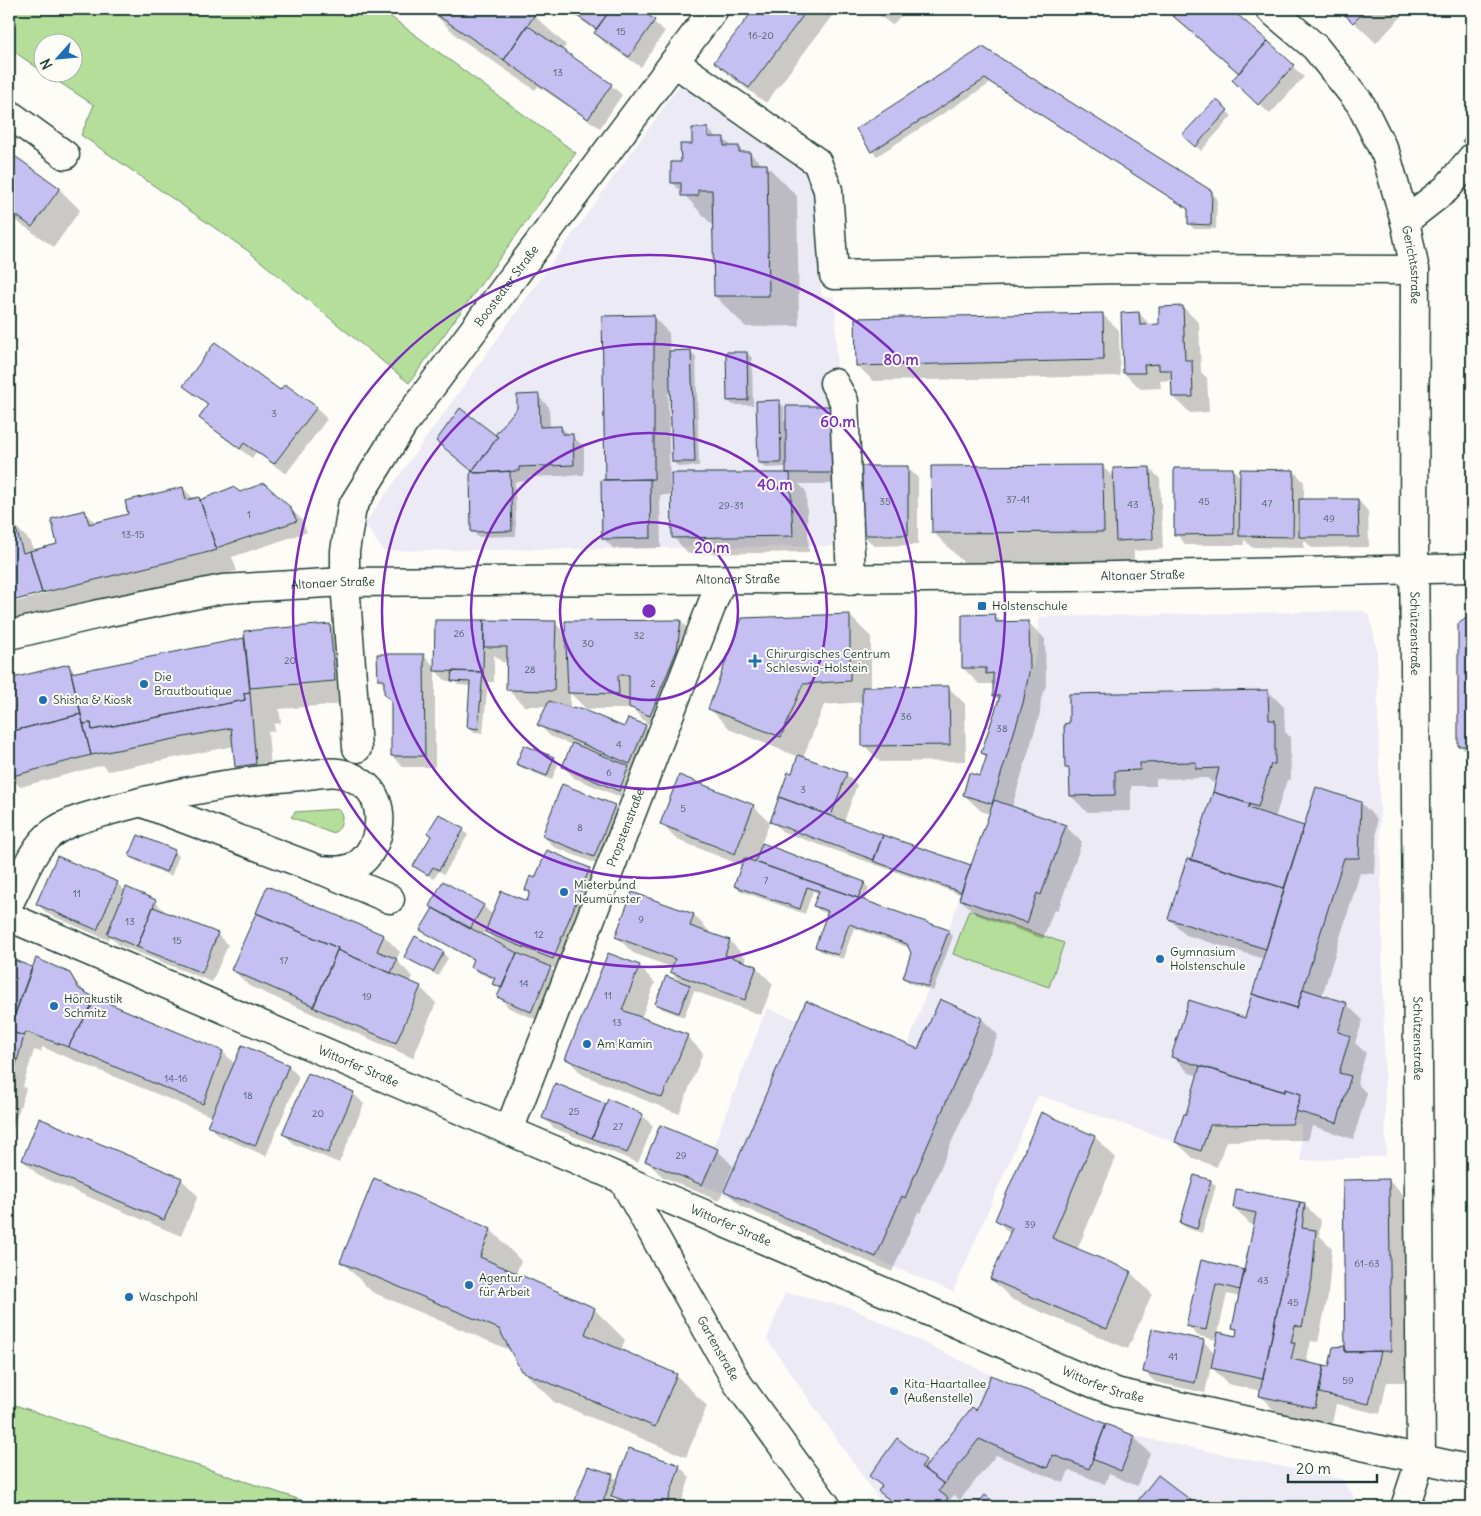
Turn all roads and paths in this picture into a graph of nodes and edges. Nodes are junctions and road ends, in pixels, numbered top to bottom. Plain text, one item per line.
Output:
1 (714, 9) edge
2 (1270, 9) edge
3 (674, 62) junction
4 (9, 114) edge
5 (65, 155) dead end
6 (1472, 158) edge
7 (1405, 221) junction
8 (1415, 270) junction
9 (834, 383) dead end
10 (1472, 568) edge
11 (1414, 569) junction
12 (851, 580) junction
13 (721, 581) junction
14 (345, 582) junction
15 (9, 635) edge
16 (357, 748) dead end
17 (140, 802) junction
18 (320, 870) junction
19 (390, 899) dead end
20 (9, 903) edge
21 (9, 917) edge
22 (509, 1130) junction
23 (624, 1182) junction
24 (1421, 1458) junction
25 (1472, 1470) edge
26 (827, 1507) edge
27 (1405, 1507) edge

1 - 3 street, Boostedter Straße
2 - 7 street, Gerichtsstraße
3 - 8 street
3 - 14 street, Boostedter Straße
4 - 5 street
6 - 7 street
7 - 8 street, Gerichtsstraße
8 - 11 street, Gerichtsstraße
9 - 12 street
10 - 11 street, Altonaer Straße
11 - 12 street, Altonaer Straße
11 - 24 street, Schützenstraße
12 - 13 street, Altonaer Straße
13 - 14 street, Altonaer Straße
13 - 22 street, Propstenstraße
14 - 15 street, Altonaer Straße
14 - 16 street, Boostedter Straße
17 - 18 street
17 - 18 street
17 - 20 street
18 - 19 street
21 - 22 street, Wittorfer Straße
22 - 23 street, Wittorfer Straße
23 - 24 street, Wittorfer Straße
23 - 26 street, Gartenstraße
24 - 25 street, Wittorfer Straße
24 - 27 street, Schützenstraße

